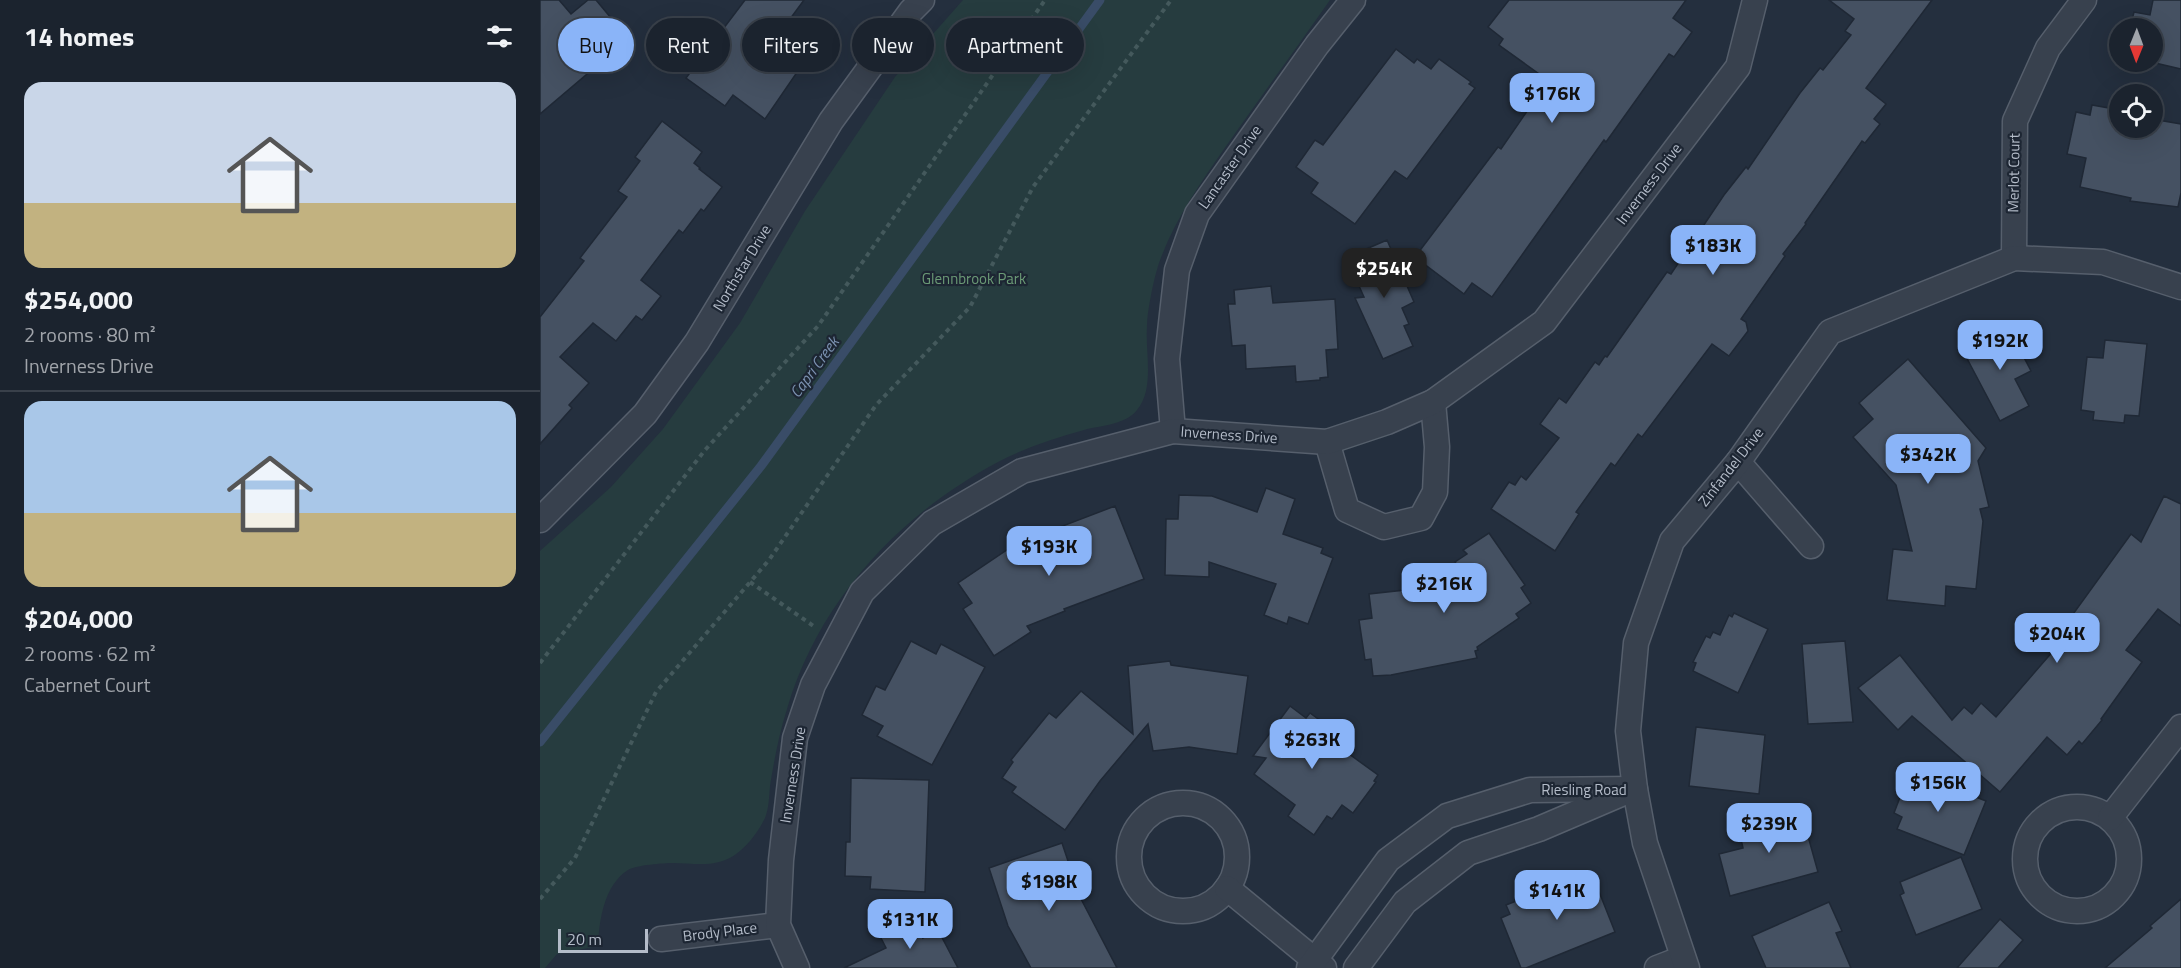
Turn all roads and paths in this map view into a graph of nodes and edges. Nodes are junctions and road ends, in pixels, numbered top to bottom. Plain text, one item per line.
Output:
1 (922, 0) edge
2 (1045, 0) edge
3 (1171, 0) edge
4 (1353, 0) edge
5 (1755, 0) edge
6 (2085, 0) edge
7 (2014, 258) junction
8 (2181, 287) edge
9 (1433, 402) junction
10 (1173, 431) junction
11 (1327, 442) junction
12 (1738, 462) junction
13 (540, 520) edge
14 (1811, 546) dead end
15 (750, 582) junction
16 (836, 641) junction
17 (540, 663) edge
18 (2181, 727) edge
19 (1635, 789) junction
20 (2110, 818) junction
21 (1227, 888) junction
22 (540, 899) edge
23 (778, 925) junction
24 (661, 939) dead end
25 (1685, 963) edge
26 (1316, 965) edge
27 (797, 968) edge
28 (1356, 968) edge
29 (1657, 968) edge

1 - 13 street, Northstar Drive
2 - 17 path
3 - 15 path
4 - 10 street, Lancaster Drive
5 - 9 street, Inverness Drive
6 - 7 street, Merlot Court
7 - 8 street, Zinfandel Drive
7 - 12 street, Zinfandel Drive
9 - 11 street, Inverness Drive
9 - 11 street
10 - 11 street, Inverness Drive
10 - 16 street, Inverness Drive
12 - 14 street
12 - 19 street, Zinfandel Drive
15 - 16 path
15 - 22 path
16 - 23 street, Inverness Drive
18 - 20 street
19 - 25 street, Zinfandel Drive
19 - 26 street, Riesling Road
19 - 28 street, Riesling Road
20 - 20 street
21 - 21 street
21 - 26 street
23 - 24 street, Brody Place
23 - 27 street, Inverness Drive
25 - 29 street

